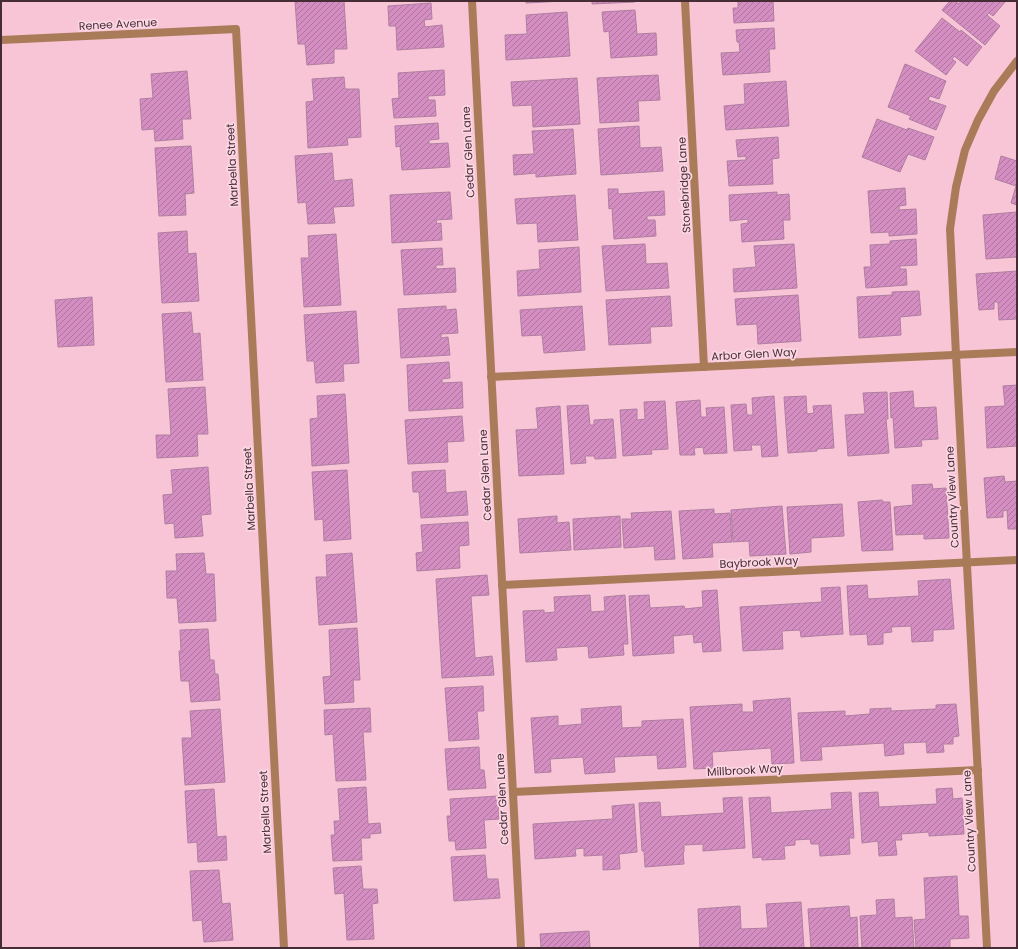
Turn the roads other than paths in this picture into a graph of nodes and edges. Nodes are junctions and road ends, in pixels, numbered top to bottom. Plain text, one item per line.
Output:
1 (472, 1) edge
2 (685, 1) edge
3 (236, 29) joint
4 (1, 40) edge
5 (1017, 60) edge
6 (1017, 352) edge
7 (956, 355) junction
8 (704, 367) junction
9 (491, 377) junction
10 (1017, 560) edge
11 (967, 563) junction
12 (502, 585) junction
13 (978, 770) junction
14 (513, 792) junction
15 (284, 948) edge
16 (521, 948) edge
17 (987, 948) edge

1 - 9 street, Cedar Glen Lane
2 - 8 street, Stonebridge Lane
3 - 4 street, Renee Avenue
3 - 15 street, Marbella Street
5 - 7 street, Country View Lane
6 - 7 street, Arbor Glen Way
7 - 8 street, Arbor Glen Way
7 - 11 street, Country View Lane
8 - 9 street, Arbor Glen Way
9 - 12 street, Cedar Glen Lane
10 - 11 street, Baybrook Way
11 - 12 street, Baybrook Way
11 - 13 street, Country View Lane
12 - 14 street, Cedar Glen Lane
13 - 14 street, Millbrook Way
13 - 17 street, Country View Lane
14 - 16 street, Cedar Glen Lane

